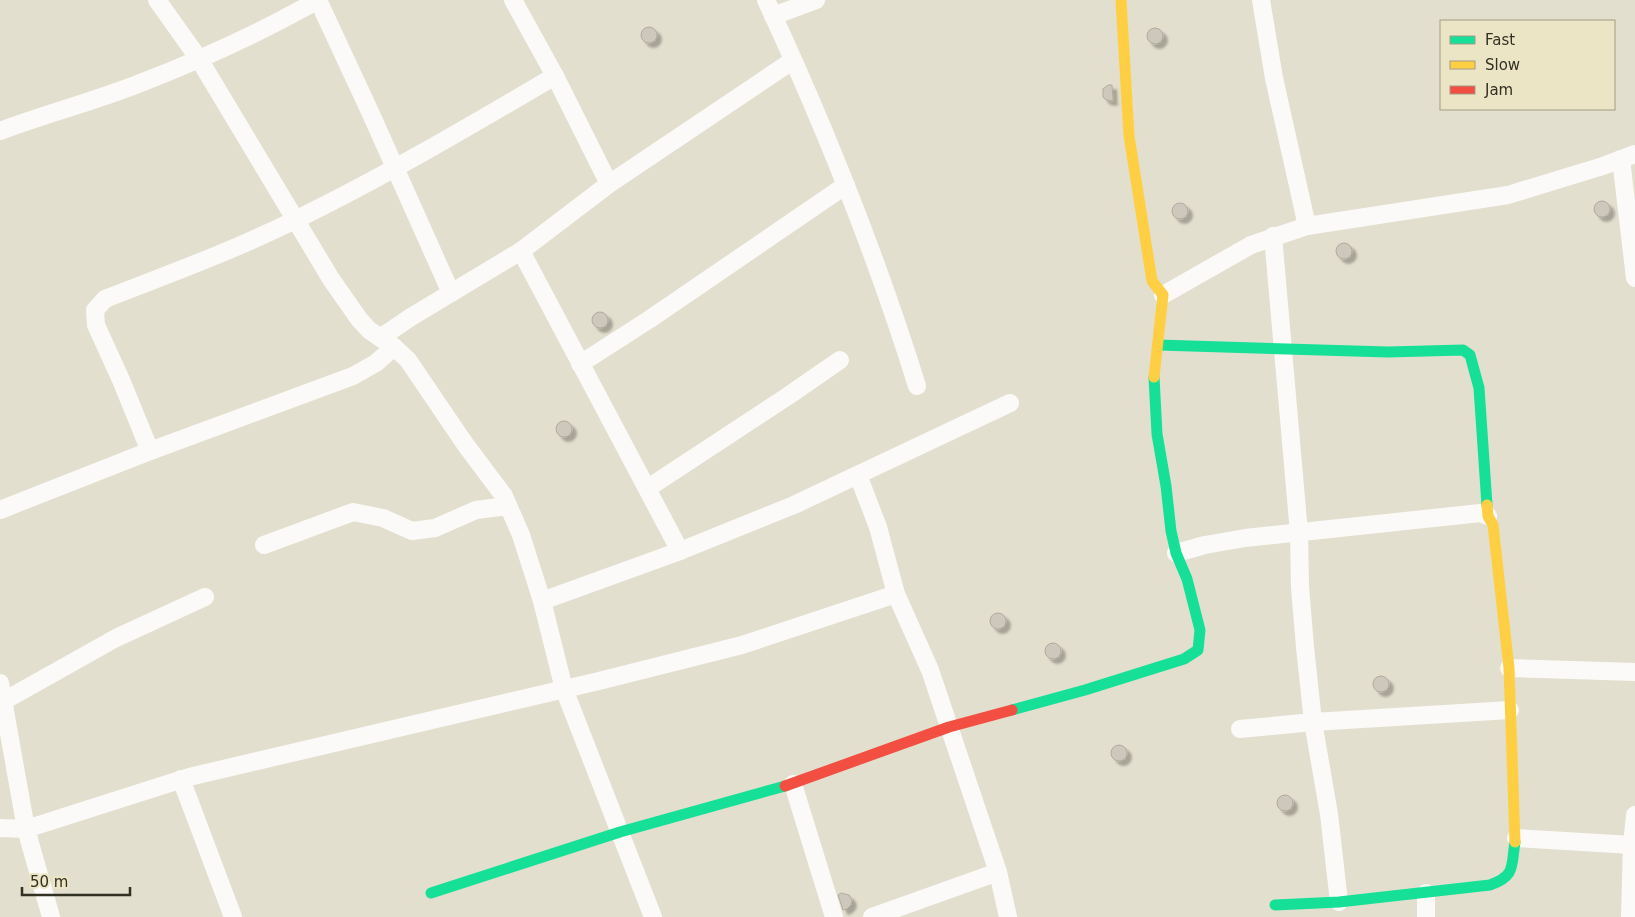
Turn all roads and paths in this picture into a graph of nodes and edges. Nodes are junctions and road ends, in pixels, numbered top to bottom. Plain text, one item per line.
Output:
1 (157, 0) edge
2 (318, 0) edge
3 (513, 0) edge
4 (816, 0) edge
5 (1121, 0) edge
6 (1261, 0) edge
7 (769, 8) edge
8 (199, 59) junction
9 (792, 61) junction
10 (555, 76) junction
11 (0, 131) edge
12 (1628, 156) edge
13 (396, 169) junction
14 (609, 184) junction
15 (846, 184) junction
16 (295, 220) junction
17 (1307, 226) junction
18 (1273, 236) junction
19 (521, 251) junction
20 (1635, 278) edge
21 (451, 293) junction
22 (1163, 295) junction
23 (387, 343) junction
24 (1158, 345) junction
25 (1284, 348) junction
26 (840, 360) dead end
27 (580, 364) junction
28 (917, 386) dead end
29 (1010, 403) dead end
30 (150, 451) junction
31 (858, 475) junction
32 (648, 488) junction
33 (508, 506) junction
34 (0, 510) edge
35 (1488, 516) junction
36 (1299, 533) junction
37 (264, 545) dead end
38 (680, 551) junction
39 (1176, 554) junction
40 (896, 594) junction
41 (205, 597) dead end
42 (542, 601) junction
43 (1509, 668) junction
44 (1635, 672) edge
45 (0, 683) edge
46 (564, 689) junction
47 (2, 702) junction
48 (1510, 710) junction
49 (1313, 722) junction
50 (949, 727) junction
51 (1240, 729) dead end
52 (181, 780) junction
53 (793, 784) junction
54 (0, 815) edge
55 (1635, 815) edge
56 (13, 829) edge
57 (620, 832) junction
58 (1516, 838) junction
59 (1632, 845) junction
60 (998, 872) junction
61 (431, 893) dead end
62 (1426, 893) junction
63 (1339, 902) junction
64 (1275, 905) dead end
65 (51, 917) edge
66 (234, 917) edge
67 (653, 917) edge
68 (834, 917) edge
69 (872, 917) edge
70 (1008, 917) edge
71 (1426, 917) edge
72 (1630, 917) edge

1 - 8 street
2 - 8 street
2 - 13 street
3 - 10 street
4 - 7 street
5 - 22 street
6 - 17 street
7 - 9 street
8 - 11 street
8 - 16 street
9 - 14 street
9 - 15 street
10 - 13 street
10 - 14 street
12 - 17 street
12 - 20 street
13 - 16 street
13 - 21 street
14 - 19 street
15 - 27 street
15 - 28 street
16 - 23 street
16 - 30 street
17 - 18 street
18 - 22 street
18 - 25 street
19 - 21 street
19 - 27 street
21 - 23 street
22 - 24 street
23 - 30 street
23 - 33 street
24 - 25 street
24 - 39 street
25 - 35 street
25 - 36 street
26 - 32 street
27 - 32 street
29 - 31 street
30 - 34 street
31 - 38 street
31 - 40 street
32 - 38 street
33 - 37 street
33 - 42 street
35 - 36 street
35 - 43 street
36 - 39 street
36 - 49 street
38 - 42 street
39 - 50 street
40 - 46 street
40 - 50 street
41 - 47 street
42 - 46 street
43 - 44 street
43 - 48 street
45 - 47 street
46 - 52 street
46 - 57 street
47 - 56 street
48 - 49 street
48 - 58 street
49 - 51 street
49 - 63 street
50 - 53 street
50 - 60 street
52 - 56 street
52 - 66 street
53 - 57 street
53 - 68 street
54 - 56 street
55 - 59 street
56 - 65 street
57 - 61 street
57 - 67 street
58 - 59 street
58 - 62 street
59 - 72 street
60 - 69 street
60 - 70 street
62 - 63 street
62 - 71 street
63 - 64 street

